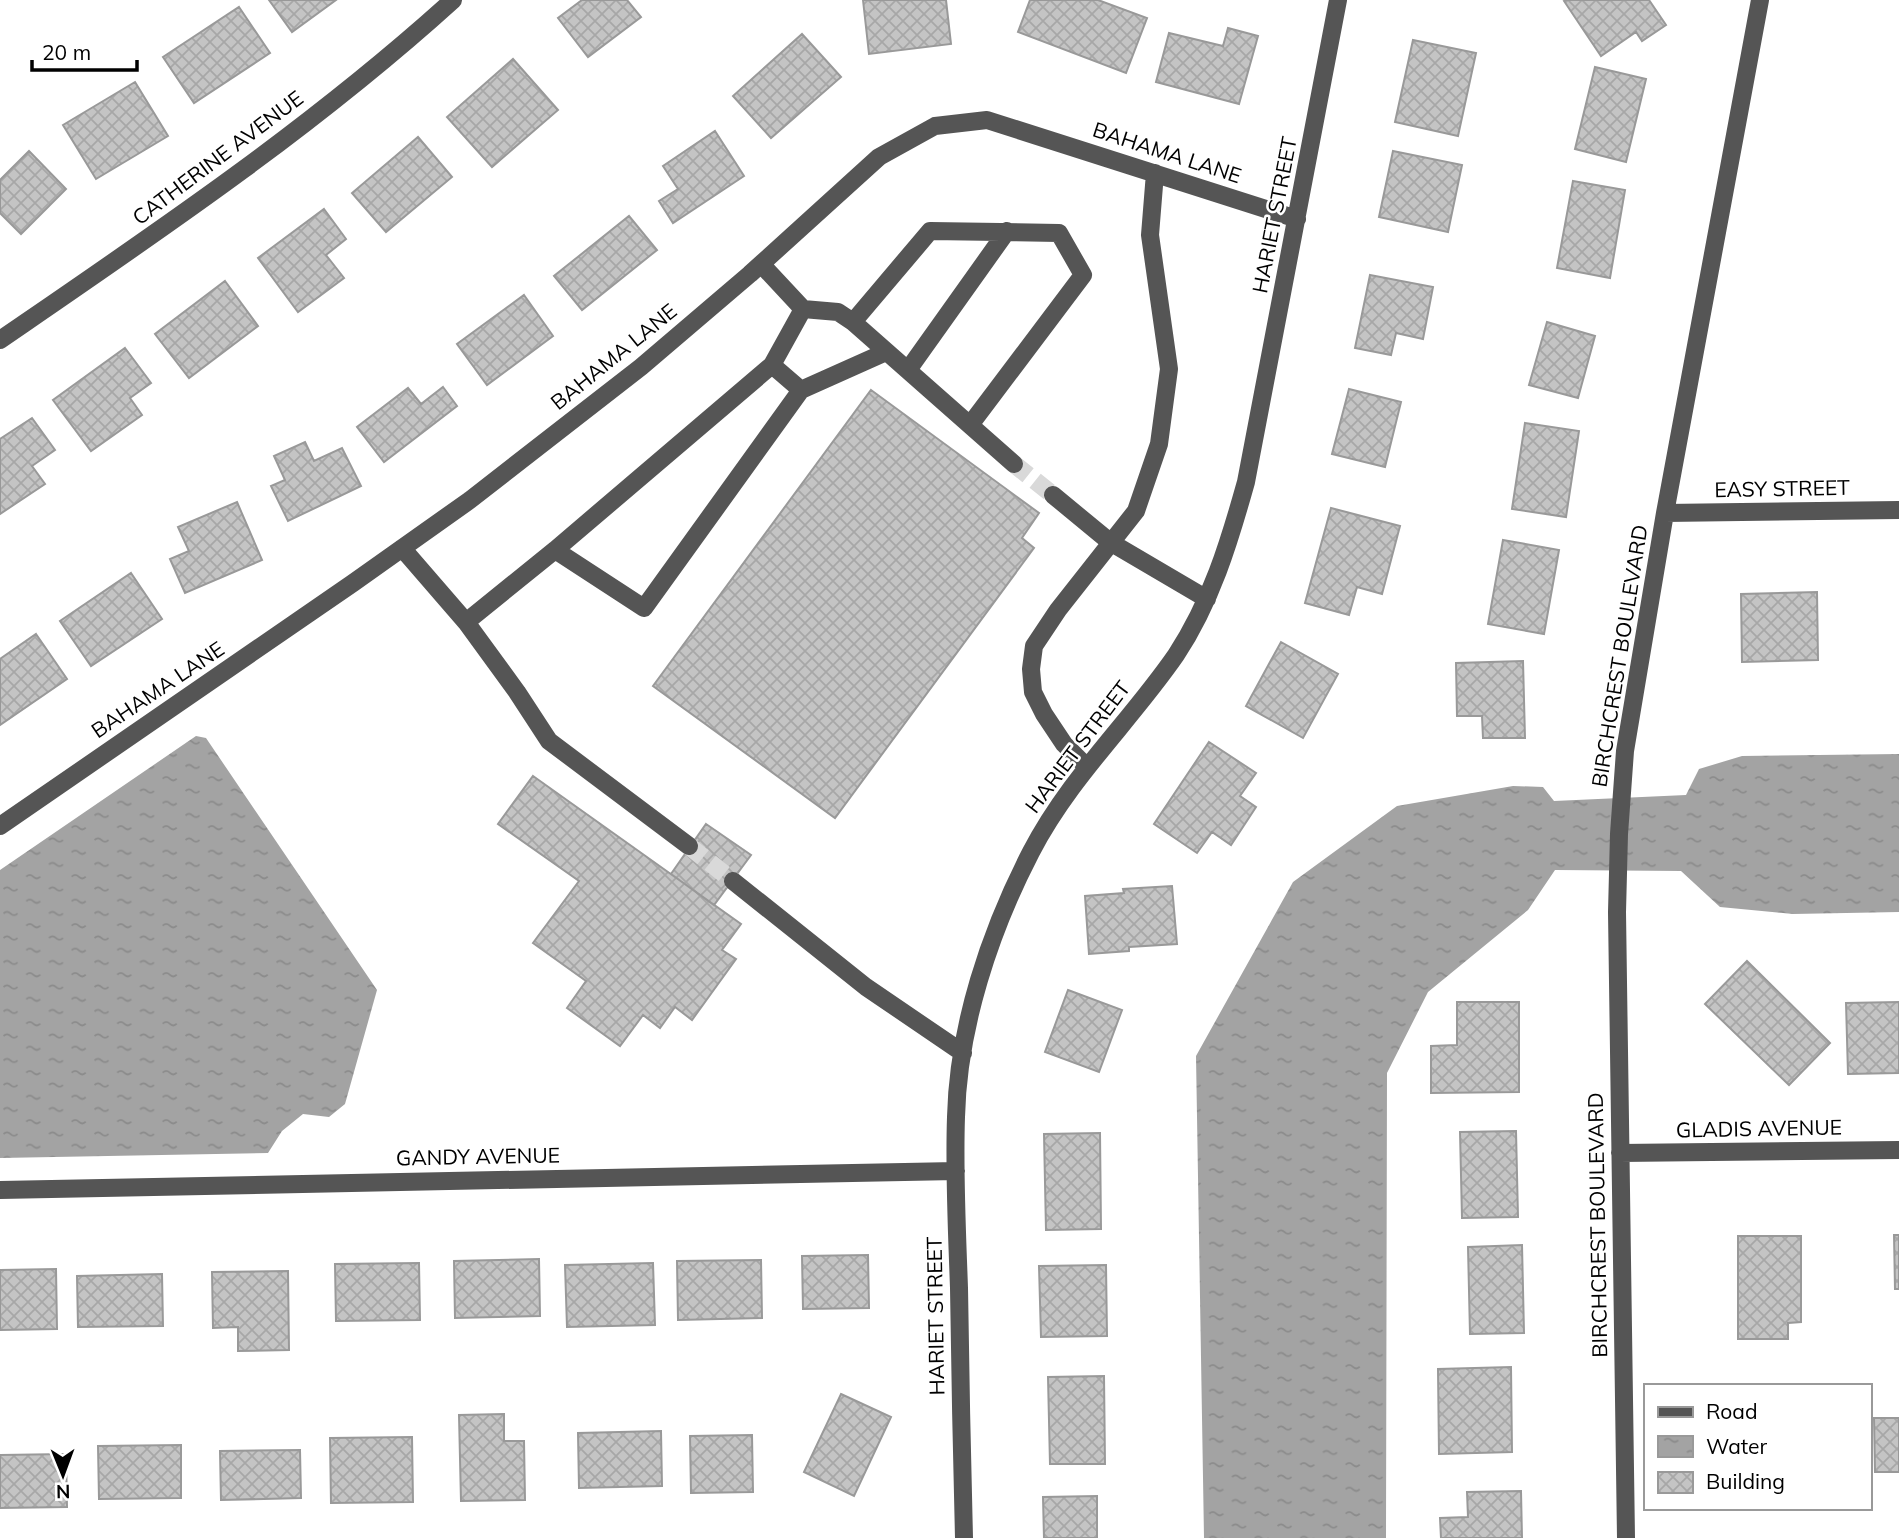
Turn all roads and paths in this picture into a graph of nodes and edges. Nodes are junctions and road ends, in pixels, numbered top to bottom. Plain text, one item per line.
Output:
1 (453, 0) edge
2 (1338, 0) edge
3 (1760, 0) edge
4 (1155, 173) junction
5 (1297, 219) junction
6 (1007, 231) junction
7 (761, 264) junction
8 (803, 309) junction
9 (853, 323) junction
10 (0, 340) edge
11 (887, 352) junction
12 (772, 365) junction
13 (908, 370) junction
14 (801, 390) junction
15 (970, 425) junction
16 (1014, 464) tunnel mouth
17 (1053, 495) tunnel mouth
18 (1899, 510) edge
19 (1665, 513) junction
20 (1110, 542) junction
21 (402, 548) junction
22 (555, 550) junction
23 (1207, 599) junction
24 (466, 622) junction
25 (1087, 767) junction
26 (0, 825) edge
27 (689, 846) tunnel mouth
28 (733, 881) tunnel mouth
29 (963, 1053) junction
30 (1899, 1150) edge
31 (1620, 1153) junction
32 (956, 1171) junction
33 (0, 1190) edge
34 (964, 1538) edge
35 (1626, 1538) edge

1 - 10 street, CATHERINE AVENUE
2 - 5 street, HARIET STREET
3 - 19 street, BIRCHCREST BOULEVARD
4 - 5 street, BAHAMA LANE
4 - 7 street, BAHAMA LANE
4 - 20 street
5 - 23 street, HARIET STREET
6 - 9 street
6 - 13 street
6 - 15 street
7 - 8 street
7 - 21 street, BAHAMA LANE
8 - 9 street
8 - 12 street
9 - 11 street
11 - 13 street
11 - 14 street
12 - 14 street
12 - 22 street
13 - 15 street
14 - 22 street
15 - 16 street
17 - 20 street
18 - 19 street, EASY STREET
19 - 31 street, BIRCHCREST BOULEVARD
20 - 23 street
20 - 25 street
21 - 24 street
21 - 26 street, BAHAMA LANE
22 - 24 street
23 - 25 street, HARIET STREET
24 - 27 street
25 - 29 street, HARIET STREET
28 - 29 street
29 - 32 street, HARIET STREET
30 - 31 street, GLADIS AVENUE
31 - 35 street, BIRCHCREST BOULEVARD
32 - 33 street, GANDY AVENUE
32 - 34 street, HARIET STREET

